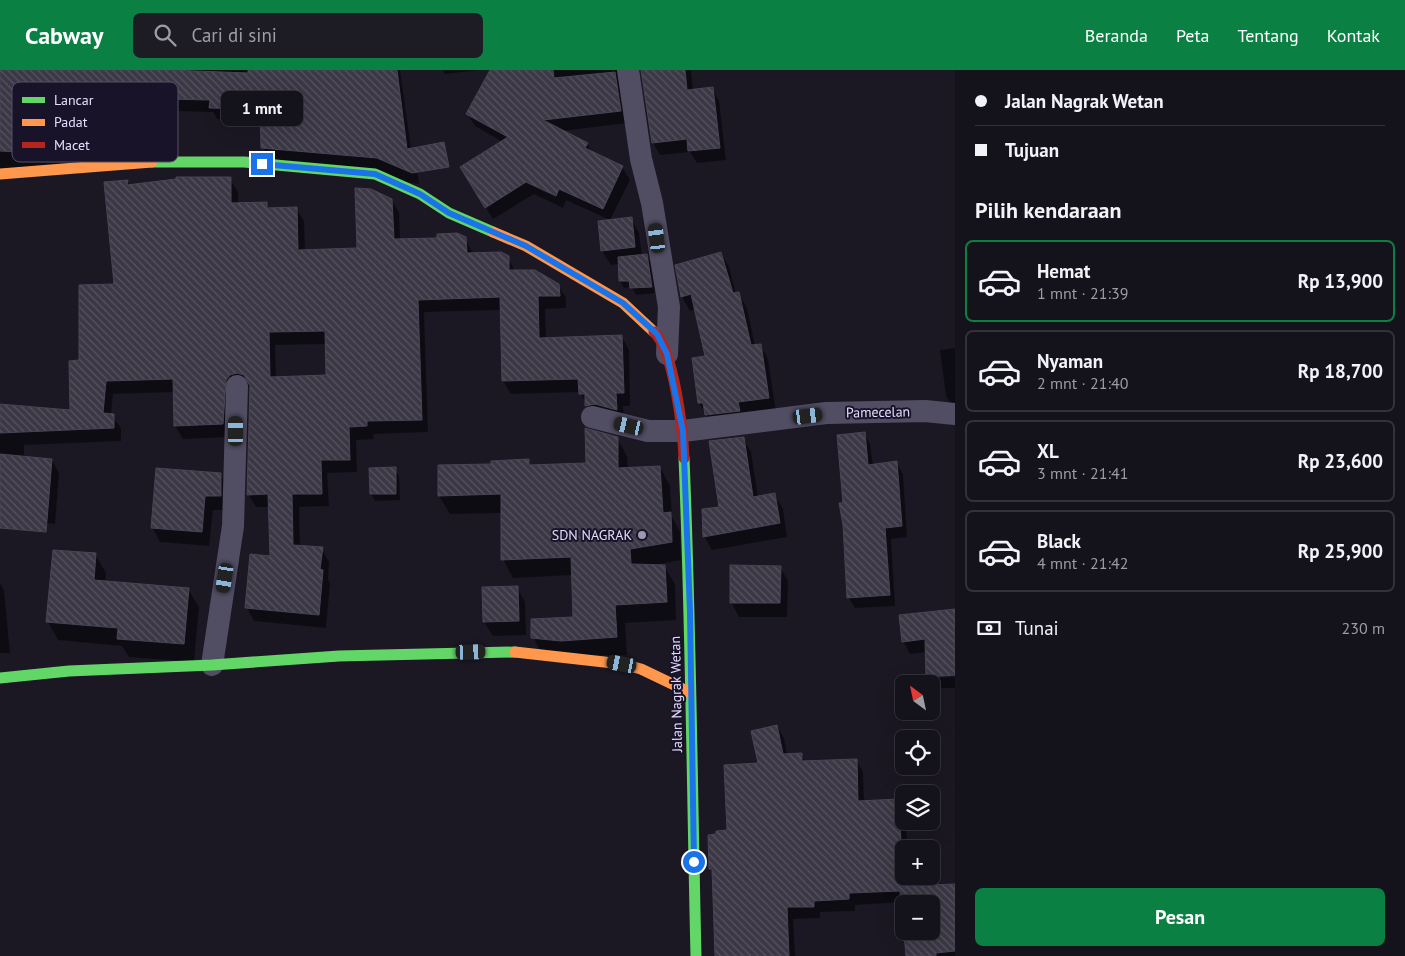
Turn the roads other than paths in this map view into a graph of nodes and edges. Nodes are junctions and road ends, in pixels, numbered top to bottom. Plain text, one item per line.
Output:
1 (628, 70) edge
2 (178, 161) edge
3 (154, 162) edge
4 (0, 174) edge
5 (667, 354) junction
6 (237, 386) dead end
7 (955, 414) edge
8 (592, 417) dead end
9 (683, 431) junction
10 (212, 665) junction
11 (0, 678) edge
12 (690, 692) junction
13 (696, 956) edge

1 - 5 street
2 - 5 street, Jalan Nagrak Wetan
3 - 4 street, Jalan Nagrak Wetan
5 - 9 street, Jalan Nagrak Wetan
6 - 10 street
7 - 9 street, Pamecelan
8 - 9 street, Pamecelan
9 - 12 street, Jalan Nagrak Wetan
10 - 11 street
10 - 12 street
12 - 13 street, Jalan Nagrak Wetan

